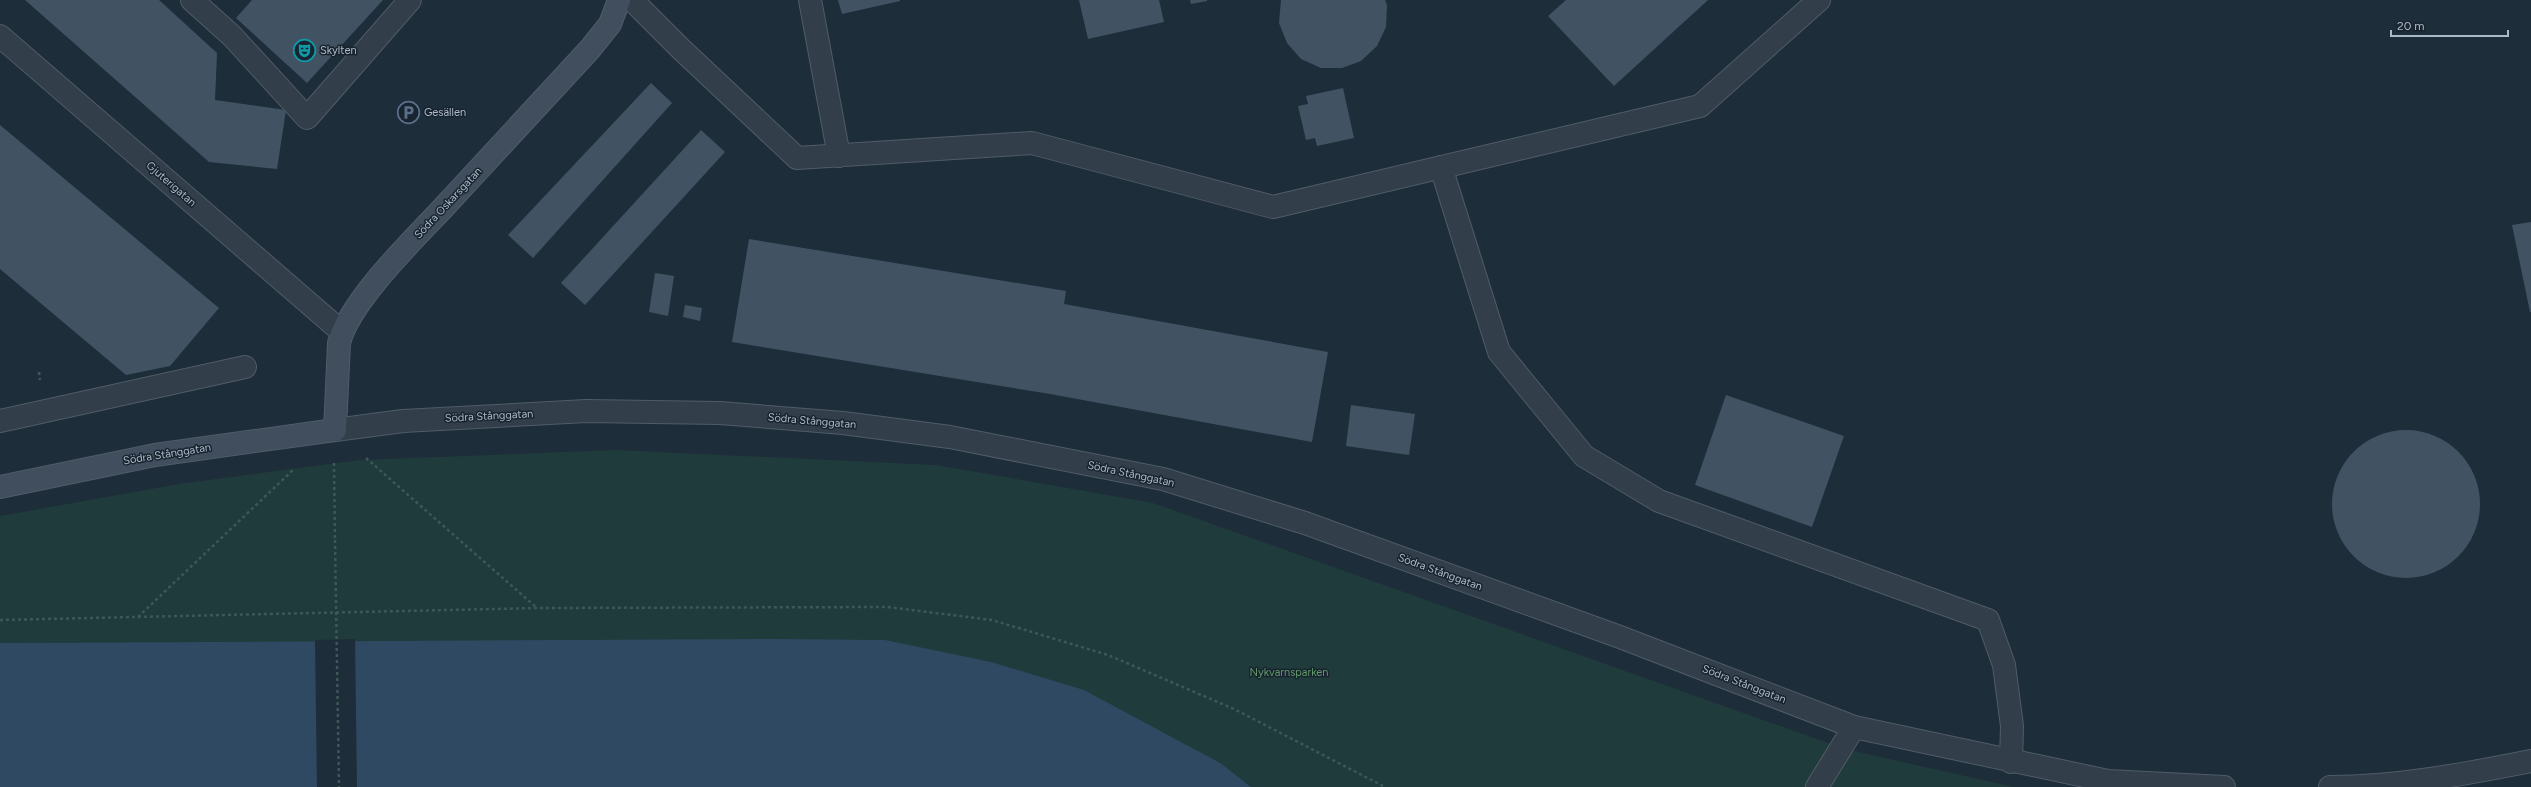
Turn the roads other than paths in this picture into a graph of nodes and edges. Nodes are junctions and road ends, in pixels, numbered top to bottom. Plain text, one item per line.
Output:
1 (192, 0) edge
2 (410, 0) edge
3 (620, 0) edge
4 (632, 0) edge
5 (810, 0) edge
6 (1819, 0) edge
7 (0, 36) edge
8 (839, 156) junction
9 (1441, 167) junction
10 (342, 332) junction
11 (245, 367) dead end
12 (0, 422) edge
13 (334, 430) junction
14 (0, 486) edge
15 (1854, 727) junction
16 (2531, 761) edge
17 (2011, 762) junction
18 (1817, 787) edge
19 (2224, 787) edge
20 (2330, 787) edge

1 - 2 street
3 - 10 street, Södra Oskarsgatan
4 - 8 street
5 - 8 street
6 - 9 street
7 - 10 street, Gjuterigatan
8 - 9 street
9 - 17 street
10 - 13 street, Södra Oskarsgatan
11 - 12 street
13 - 14 street, Södra Stånggatan
13 - 15 street, Södra Stånggatan
15 - 17 street, Södra Stånggatan
15 - 18 street
16 - 20 street
17 - 19 street, Södra Stånggatan

